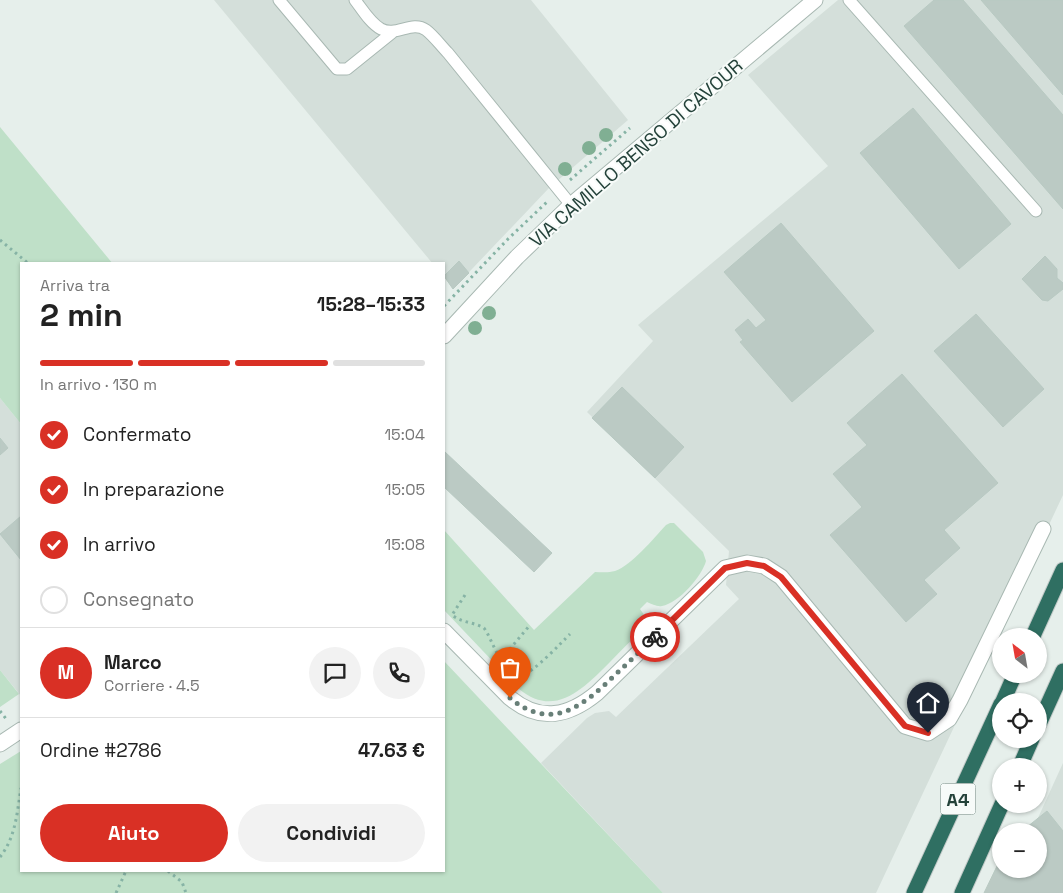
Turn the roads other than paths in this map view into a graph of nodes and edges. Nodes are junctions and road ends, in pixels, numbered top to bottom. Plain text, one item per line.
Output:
1 (279, 0) edge
2 (355, 0) edge
3 (815, 0) edge
4 (850, 0) edge
5 (393, 32) junction
6 (572, 204) junction
7 (1036, 212) dead end
8 (445, 335) edge
9 (1043, 529) dead end
10 (1063, 570) edge
11 (1037, 628) edge
12 (445, 632) edge
13 (1063, 671) edge
14 (1047, 706) edge
15 (992, 725) edge
16 (20, 731) edge
17 (0, 744) edge
18 (998, 813) edge
19 (914, 893) edge
20 (962, 893) edge

1 - 5 lane
2 - 5 lane
3 - 6 street, VIA CAMILLO BENSO DI CAVOUR
4 - 7 lane
5 - 6 lane
6 - 8 street, VIA CAMILLO BENSO DI CAVOUR
9 - 12 street
10 - 11 highway
13 - 14 highway
15 - 19 highway, A4
16 - 17 street
18 - 20 highway, A4

